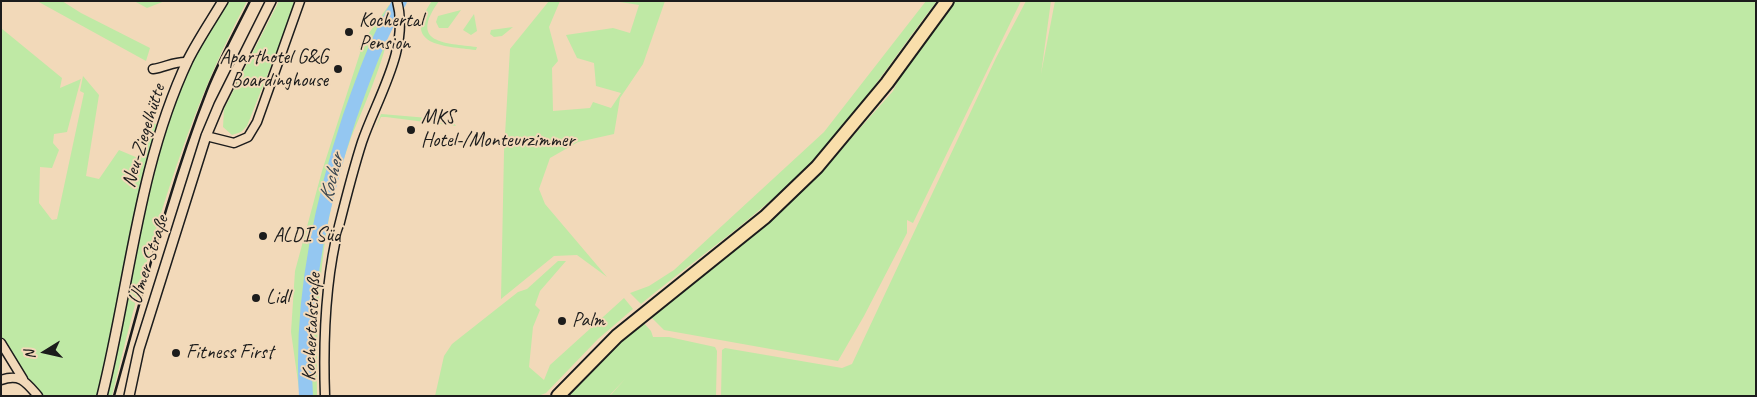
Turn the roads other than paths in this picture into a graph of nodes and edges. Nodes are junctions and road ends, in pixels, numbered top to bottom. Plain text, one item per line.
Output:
1 (223, 1) edge
2 (271, 1) edge
3 (300, 1) edge
4 (397, 1) edge
5 (946, 1) edge
6 (188, 62) junction
7 (153, 69) dead end
8 (206, 136) junction
9 (1, 343) edge
10 (23, 379) junction
11 (1, 380) edge
12 (38, 396) edge
13 (102, 396) edge
14 (129, 396) edge
15 (325, 396) edge
16 (558, 396) edge

1 - 6 street, Neu-Ziegelhütte
2 - 8 street, Ulmer Straße
3 - 8 street
4 - 15 street, Kochertalstraße
5 - 16 highway
6 - 7 street, Neu-Ziegelhütte
6 - 13 street, Neu-Ziegelhütte
8 - 14 street, Ulmer Straße
9 - 10 street
10 - 11 street
10 - 12 street

